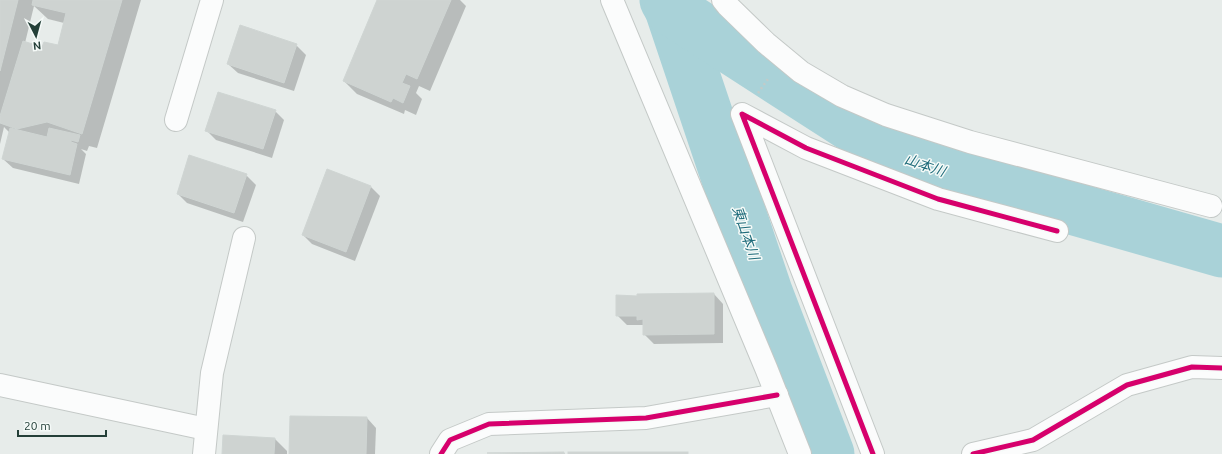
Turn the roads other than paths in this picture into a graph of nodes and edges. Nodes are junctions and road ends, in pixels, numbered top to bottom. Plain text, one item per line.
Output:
1 (212, 0) edge
2 (612, 0) edge
3 (723, 0) edge
4 (176, 120) dead end
5 (1211, 206) dead end
6 (1057, 231) dead end
7 (244, 238) dead end
8 (1222, 368) edge
9 (0, 385) edge
10 (777, 395) junction
11 (206, 429) junction
12 (204, 454) edge
13 (441, 454) edge
14 (800, 454) edge
15 (873, 454) edge
16 (973, 454) edge

1 - 4 street
2 - 10 street
3 - 5 street
6 - 15 street
7 - 11 street
8 - 16 street
9 - 11 street
10 - 13 street
10 - 14 street
11 - 12 street

